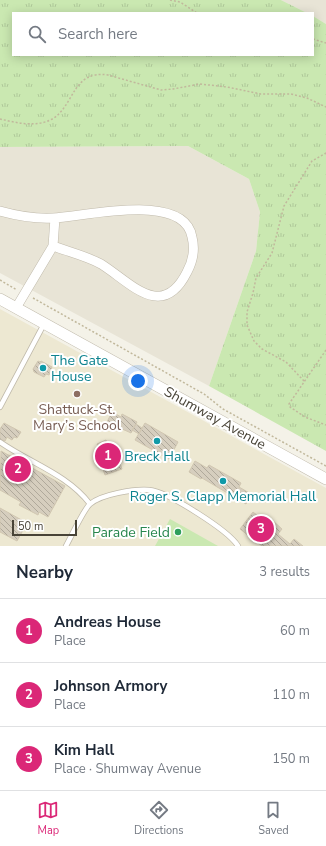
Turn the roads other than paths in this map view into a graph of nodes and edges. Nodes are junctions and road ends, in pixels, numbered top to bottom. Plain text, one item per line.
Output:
1 (0, 211) edge
2 (55, 218) junction
3 (53, 246) junction
4 (0, 299) edge
5 (16, 308) junction
6 (44, 324) junction
7 (0, 407) edge
8 (0, 442) edge
9 (326, 479) edge
10 (90, 504) junction
11 (66, 546) edge
12 (238, 546) edge

1 - 2 street
2 - 3 street
2 - 3 street
3 - 5 street
4 - 5 street, Shumway Avenue
5 - 6 street, Shumway Avenue
6 - 7 lane
6 - 9 street, Shumway Avenue
8 - 10 lane
10 - 11 lane
10 - 12 lane

